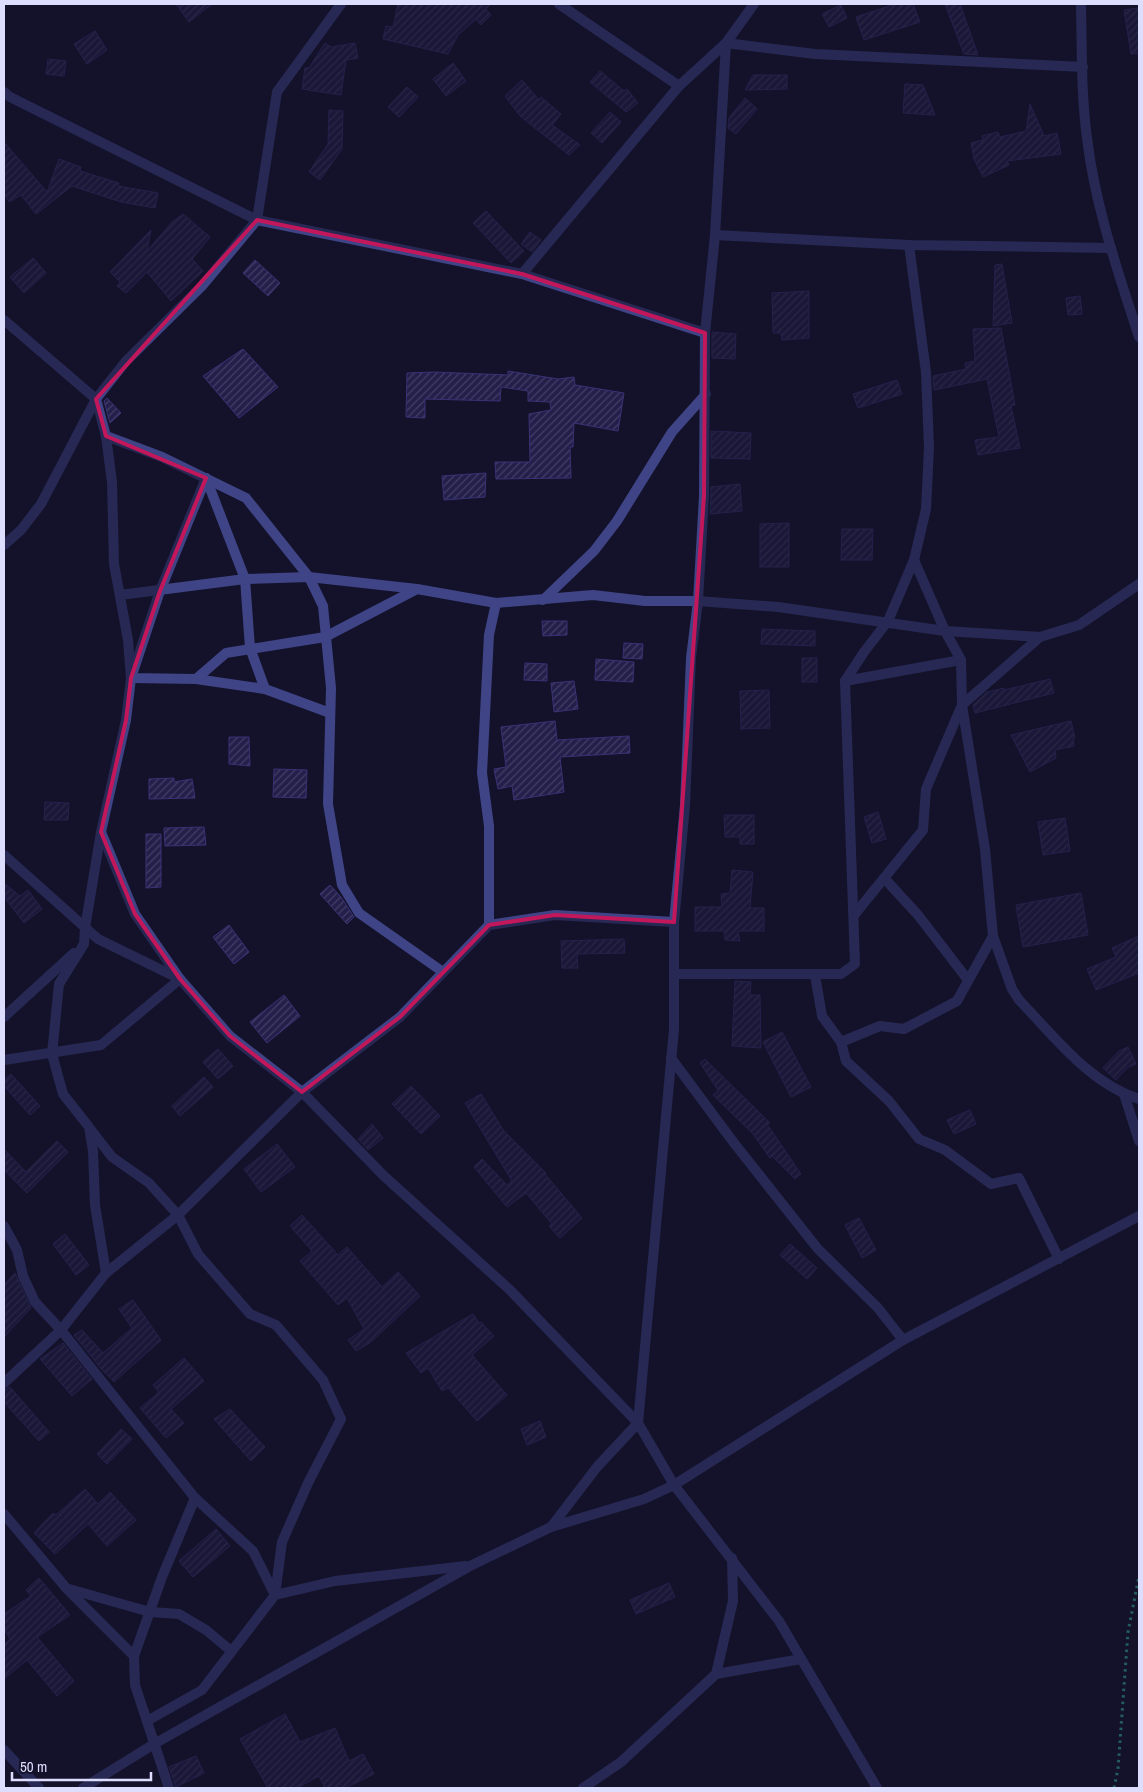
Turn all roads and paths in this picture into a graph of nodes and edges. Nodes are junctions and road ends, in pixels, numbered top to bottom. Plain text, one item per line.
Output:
1 (341, 4) edge
2 (559, 4) edge
3 (754, 4) edge
4 (1081, 4) edge
5 (726, 43) junction
6 (1083, 66) junction
7 (679, 86) junction
8 (4, 92) edge
9 (258, 220) junction
10 (715, 235) junction
11 (909, 245) junction
12 (1111, 248) junction
13 (522, 274) junction
14 (4, 320) edge
15 (705, 333) junction
16 (1139, 337) edge
17 (706, 394) junction
18 (96, 398) junction
19 (106, 436) junction
20 (206, 478) junction
21 (4, 545) edge
22 (914, 560) junction
23 (309, 577) junction
24 (245, 579) junction
25 (1139, 584) edge
26 (417, 589) junction
27 (160, 591) junction
28 (120, 595) junction
29 (543, 600) junction
30 (698, 601) junction
31 (496, 603) junction
32 (888, 622) junction
33 (945, 631) junction
34 (1040, 636) junction
35 (325, 637) junction
36 (250, 648) junction
37 (961, 660) junction
38 (131, 678) junction
39 (196, 679) junction
40 (846, 681) junction
41 (265, 690) junction
42 (962, 705) junction
43 (330, 713) junction
44 (100, 832) junction
45 (4, 856) edge
46 (884, 878) junction
47 (855, 914) junction
48 (674, 922) junction
49 (489, 925) junction
50 (85, 928) junction
51 (992, 936) junction
52 (84, 944) junction
53 (443, 972) junction
54 (676, 974) junction
55 (815, 975) junction
56 (180, 979) junction
57 (968, 980) junction
58 (4, 1017) edge
59 (841, 1042) junction
60 (52, 1054) junction
61 (672, 1058) junction
62 (4, 1060) edge
63 (302, 1092) junction
64 (1124, 1094) junction
65 (1139, 1099) edge
66 (88, 1127) junction
67 (1139, 1141) edge
68 (178, 1216) junction
69 (1139, 1216) edge
70 (4, 1226) edge
71 (1059, 1259) junction
72 (106, 1272) junction
73 (61, 1330) junction
74 (903, 1340) junction
75 (4, 1383) edge
76 (638, 1423) junction
77 (674, 1486) junction
78 (196, 1498) junction
79 (4, 1514) edge
80 (552, 1527) junction
81 (732, 1558) junction
82 (472, 1565) junction
83 (1139, 1576) edge
84 (67, 1589) junction
85 (275, 1595) junction
86 (150, 1612) junction
87 (230, 1650) junction
88 (134, 1656) junction
89 (801, 1659) junction
90 (716, 1674) junction
91 (147, 1721) junction
92 (154, 1744) junction
93 (4, 1750) edge
94 (39, 1788) edge
95 (83, 1788) edge
96 (169, 1788) edge
97 (583, 1788) edge
98 (877, 1788) edge
99 (1114, 1788) edge

1 - 9 street
2 - 7 street
3 - 5 street
4 - 6 street
5 - 6 street
5 - 7 street
5 - 10 street
6 - 12 street
7 - 13 street
8 - 9 street
9 - 13 street
9 - 18 street
10 - 11 street
10 - 15 street
11 - 12 street
11 - 22 street
12 - 16 street
13 - 15 street
14 - 18 street
15 - 17 street
17 - 29 street
17 - 30 street
18 - 19 street
18 - 21 street
19 - 20 street
19 - 28 street
20 - 23 street
20 - 24 street
20 - 27 street
22 - 32 street
22 - 33 street
23 - 24 street
23 - 26 street
23 - 35 street
24 - 27 street
24 - 36 street
25 - 34 street
26 - 31 street
26 - 35 street
27 - 28 street
27 - 38 street
28 - 38 street
29 - 30 street
29 - 31 street
30 - 32 street
30 - 48 street
31 - 49 street
32 - 33 street
32 - 40 street
33 - 34 street
33 - 37 street
34 - 42 street
35 - 36 street
35 - 43 street
36 - 39 street
36 - 41 street
37 - 40 street
37 - 42 street
38 - 39 street
38 - 44 street
39 - 41 street
40 - 47 street
41 - 43 street
42 - 46 street
42 - 51 street
43 - 53 street
44 - 50 street
44 - 56 street
45 - 50 street
46 - 47 street
46 - 57 street
47 - 55 street
48 - 49 street
48 - 54 street
49 - 53 street
50 - 52 street
50 - 56 street
51 - 57 street
51 - 64 street
52 - 58 street
52 - 60 street
53 - 63 street
54 - 55 street
54 - 61 street
55 - 59 street
56 - 60 street
56 - 63 street
57 - 59 street
59 - 71 street
60 - 62 street
60 - 66 street
61 - 74 street
61 - 76 street
63 - 68 street
63 - 76 street
64 - 65 street
64 - 67 street
66 - 68 street
66 - 72 street
68 - 72 street
68 - 85 street
69 - 71 street
70 - 73 street
71 - 74 street
72 - 73 street
73 - 75 street
73 - 78 street
74 - 77 street
76 - 77 street
76 - 80 street
77 - 80 street
77 - 81 street
78 - 85 street
78 - 86 street
79 - 84 street
80 - 82 street
81 - 89 street
81 - 90 street
82 - 85 street
82 - 92 street
83 - 99 path
84 - 86 street
84 - 88 street
85 - 87 street
86 - 87 street
86 - 88 street
87 - 91 street
88 - 91 street
89 - 90 street
89 - 98 street
90 - 97 street
91 - 92 street
92 - 95 street
92 - 96 street
93 - 94 street

